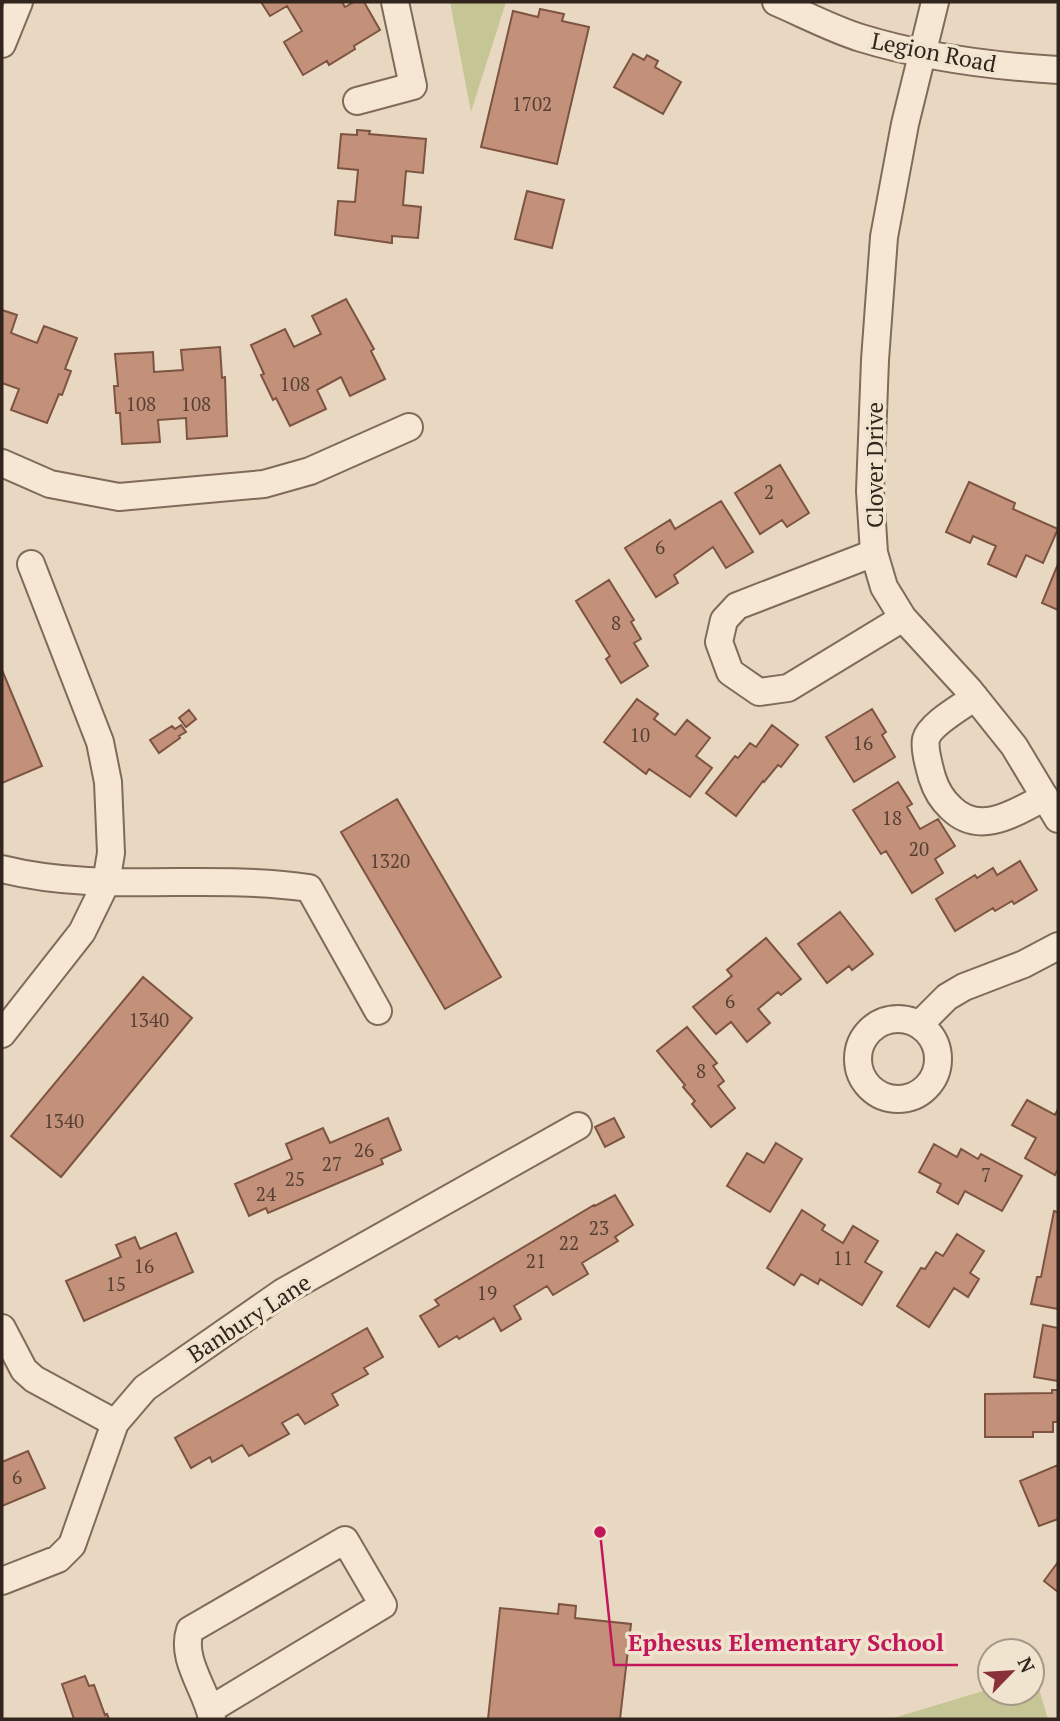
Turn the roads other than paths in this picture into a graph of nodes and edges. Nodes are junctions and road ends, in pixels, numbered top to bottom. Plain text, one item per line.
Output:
1 (19, 2) edge
2 (395, 2) edge
3 (776, 2) edge
4 (935, 2) edge
5 (2, 44) edge
6 (921, 54) junction
7 (1058, 70) edge
8 (357, 101) dead end
9 (409, 427) dead end
10 (2, 463) edge
11 (874, 553) junction
12 (31, 564) dead end
13 (903, 618) junction
14 (975, 697) junction
15 (1052, 808) edge
16 (2, 869) edge
17 (106, 883) junction
18 (1058, 946) edge
19 (378, 1011) dead end
20 (920, 1024) dead end
21 (2, 1034) edge
22 (578, 1126) dead end
23 (2, 1328) edge
24 (115, 1423) junction
25 (2, 1581) edge
26 (211, 1714) edge

1 - 5 street
2 - 8 street
3 - 6 street, Legion Road
4 - 6 street, Clover Drive
6 - 7 street, Legion Road
6 - 11 street, Clover Drive
9 - 10 street
11 - 13 street, Clover Drive
11 - 13 street
12 - 17 street
13 - 14 street, Clover Drive
14 - 15 street, Clover Drive
14 - 15 street
16 - 17 street
17 - 19 street
17 - 21 street
18 - 20 street
22 - 24 street, Banbury Lane
23 - 24 street
24 - 25 street, Banbury Lane
26 - 26 street

